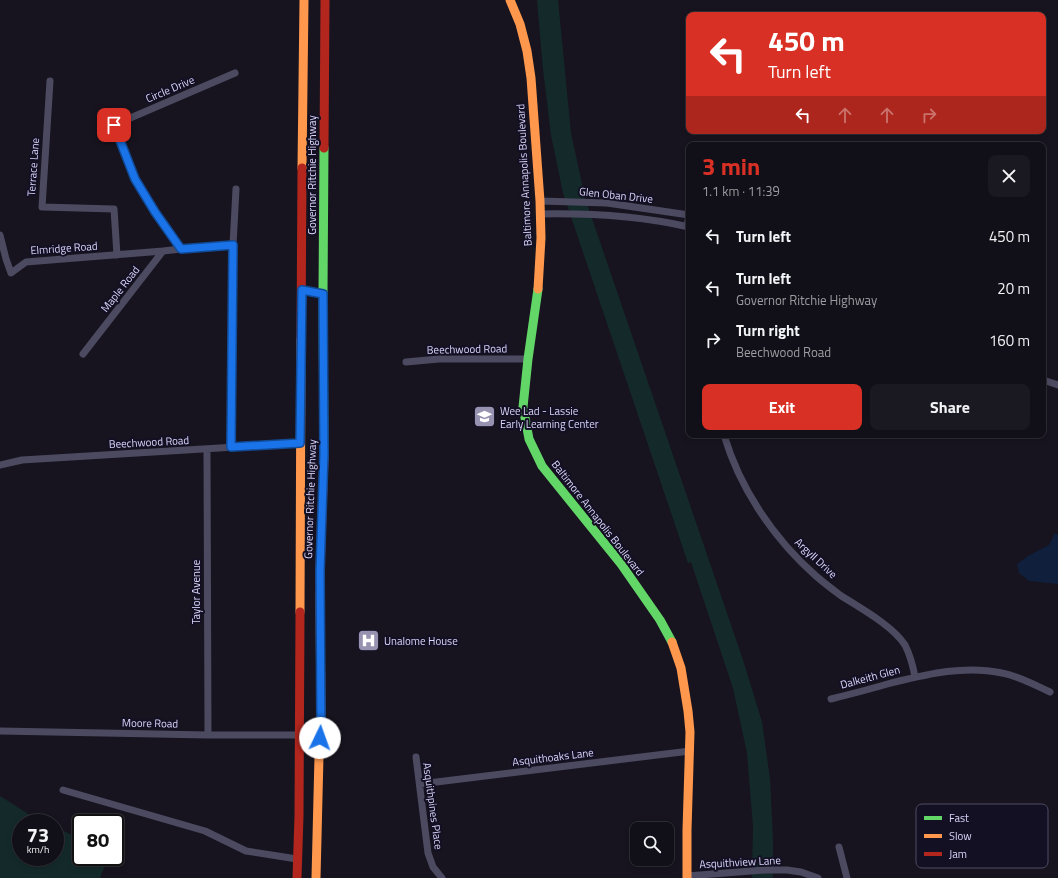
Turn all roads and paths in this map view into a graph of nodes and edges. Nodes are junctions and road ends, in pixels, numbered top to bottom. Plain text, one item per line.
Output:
1 (304, 0) edge
2 (325, 0) edge
3 (510, 0) edge
4 (235, 73) dead end
5 (50, 81) dead end
6 (236, 189) dead end
7 (540, 201) junction
8 (645, 209) junction
9 (540, 214) junction
10 (686, 215) edge
11 (643, 219) junction
12 (686, 227) edge
13 (0, 235) edge
14 (233, 245) junction
15 (181, 249) junction
16 (163, 251) junction
17 (117, 255) junction
18 (312, 292) junction
19 (83, 354) dead end
20 (528, 359) junction
21 (406, 362) dead end
22 (1046, 381) edge
23 (1058, 385) edge
24 (725, 438) edge
25 (300, 443) junction
26 (231, 447) junction
27 (207, 450) junction
28 (0, 465) edge
29 (915, 677) junction
30 (1050, 692) dead end
31 (831, 699) dead end
32 (0, 731) edge
33 (208, 735) junction
34 (299, 735) junction
35 (690, 751) junction
36 (416, 757) dead end
37 (420, 784) junction
38 (63, 790) dead end
39 (298, 816) junction
40 (317, 817) junction
41 (839, 847) dead end
42 (297, 859) junction
43 (687, 877) edge
44 (297, 878) edge
45 (316, 878) edge
46 (442, 878) edge
47 (818, 878) edge
48 (847, 878) edge

1 - 18 main road, Governor Ritchie Highway
2 - 18 main road, Governor Ritchie Highway
3 - 7 main road, Baltimore Annapolis Boulevard
4 - 15 street, Circle Drive
5 - 17 street, Terrace Lane
6 - 14 street
7 - 8 street, Glen Oban Drive
7 - 9 main road, Baltimore Annapolis Boulevard
8 - 10 street, Glen Oban Drive
8 - 11 street
9 - 11 street, Glen Oban Drive
9 - 20 main road, Baltimore Annapolis Boulevard
11 - 12 street, Glen Oban Drive
13 - 17 street, Elmridge Road
14 - 15 street
14 - 26 street
15 - 16 street
16 - 17 street, Elmridge Road
16 - 19 street, Maple Road
18 - 25 main road, Governor Ritchie Highway
18 - 40 main road, Governor Ritchie Highway
20 - 21 street, Beechwood Road
20 - 35 main road, Baltimore Annapolis Boulevard
22 - 23 street
24 - 29 street, Argyll Drive
25 - 26 street, Beechwood Road
25 - 34 main road, Governor Ritchie Highway
26 - 27 street, Beechwood Road
27 - 28 street, Beechwood Road
27 - 33 street, Taylor Avenue
29 - 30 street, Dalkeith Glen
29 - 31 street, Dalkeith Glen
32 - 33 street, Moore Road
33 - 34 street, Moore Road
34 - 39 main road, Governor Ritchie Highway
35 - 37 street, Asquithoaks Lane
35 - 43 main road, Baltimore Annapolis Boulevard
36 - 37 street, Asquithpines Place
37 - 46 street, Asquithpines Place
38 - 42 street
39 - 40 main road
39 - 42 main road, Governor Ritchie Highway
40 - 45 main road, Governor Ritchie Highway
41 - 48 street
42 - 44 main road, Governor Ritchie Highway
43 - 47 street, Asquithview Lane

